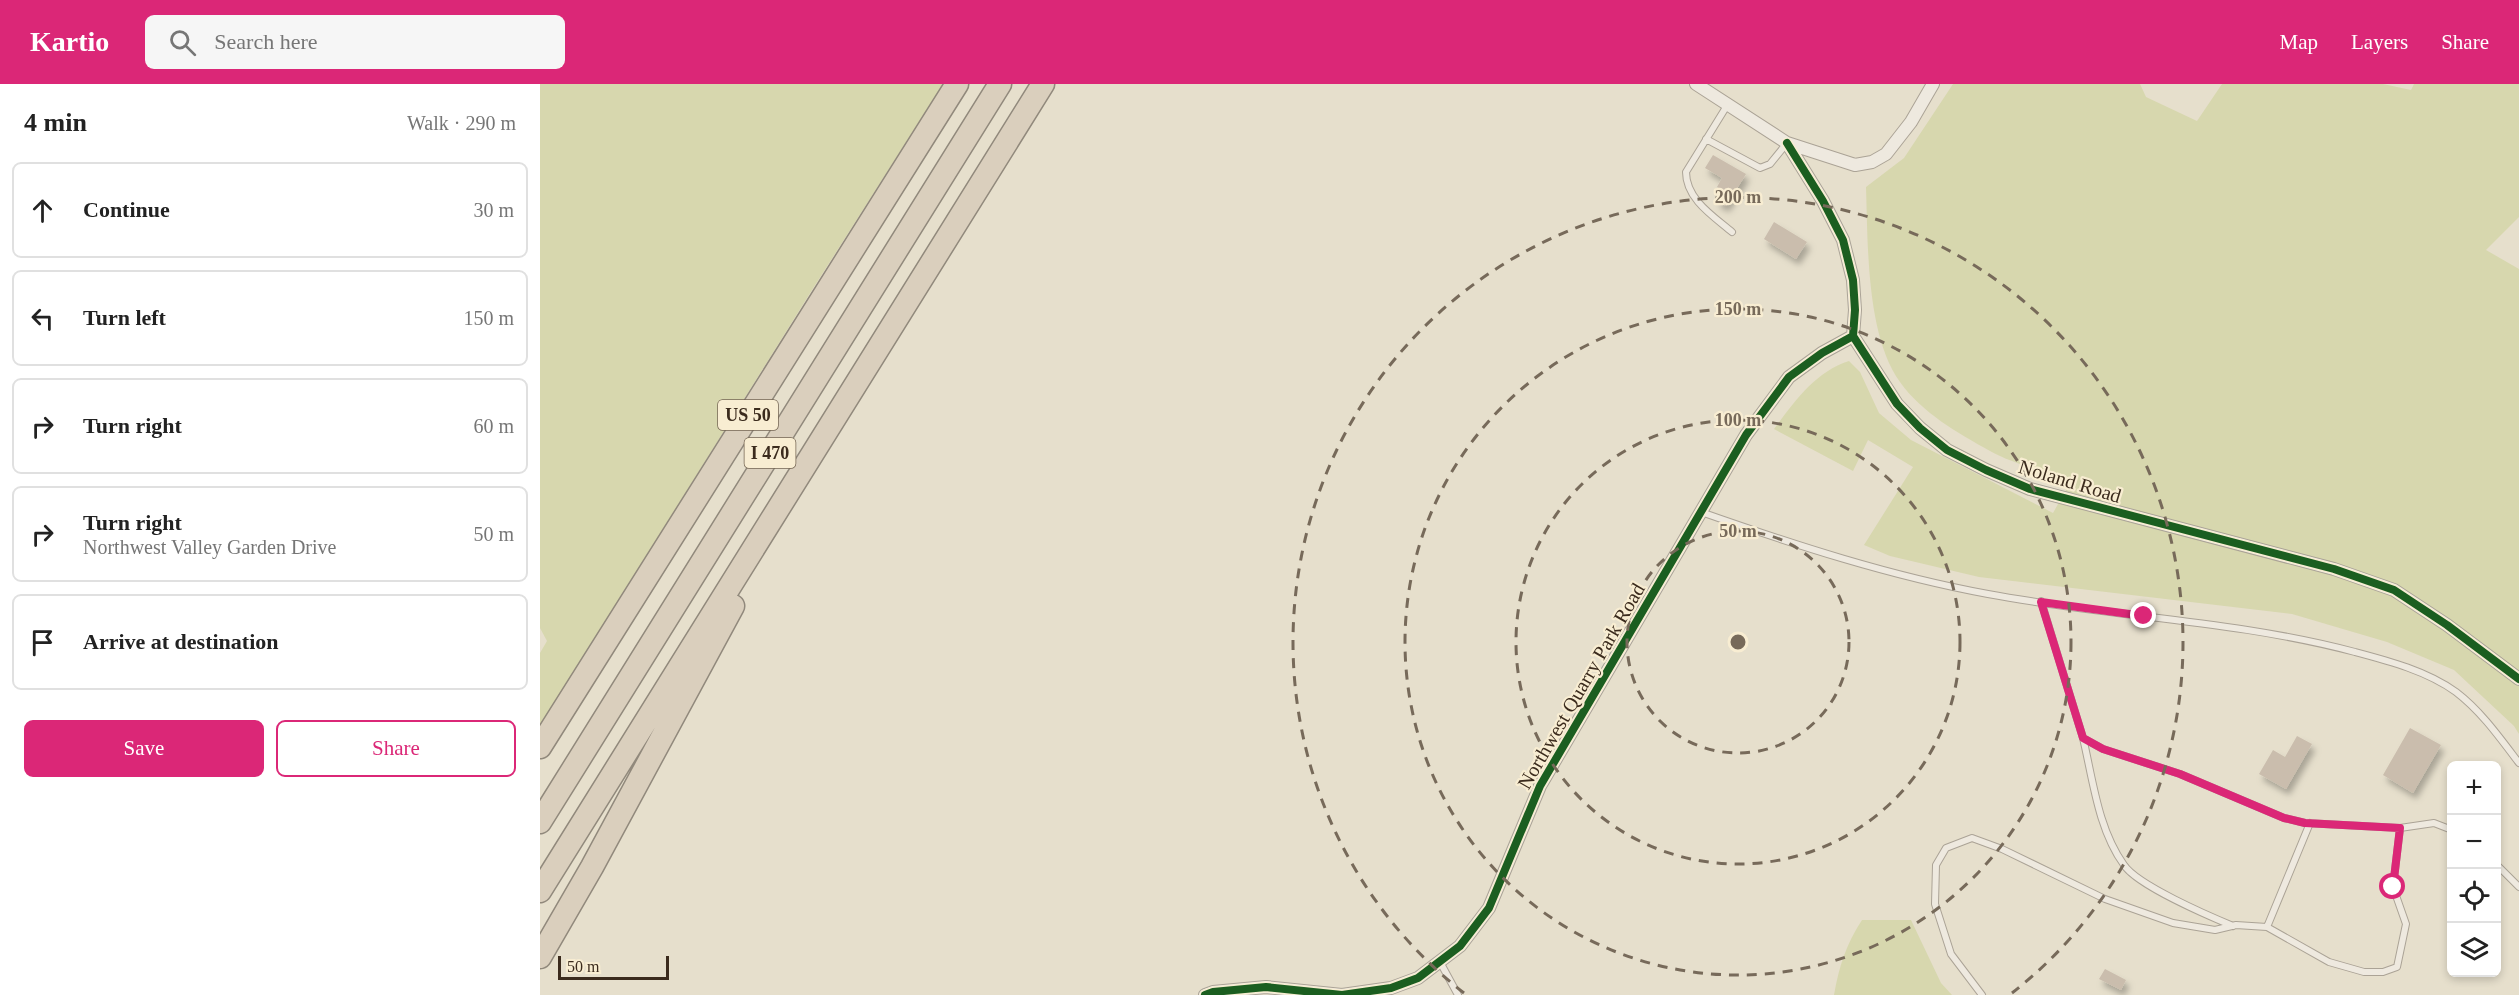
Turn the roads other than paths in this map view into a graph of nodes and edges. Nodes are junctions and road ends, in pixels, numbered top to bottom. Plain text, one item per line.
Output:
1 (957, 84) edge
2 (1000, 84) edge
3 (1043, 84) edge
4 (1696, 84) edge
5 (1933, 84) edge
6 (1728, 104) junction
7 (1706, 139) junction
8 (1787, 143) junction
9 (1732, 232) dead end
10 (1852, 336) junction
11 (827, 429) junction
12 (1701, 512) junction
13 (2041, 602) junction
14 (2515, 676) edge
15 (2083, 738) junction
16 (540, 747) edge
17 (2519, 763) edge
18 (540, 822) edge
19 (2310, 823) junction
20 (2400, 828) junction
21 (2447, 828) edge
22 (2501, 869) edge
23 (2519, 887) edge
24 (540, 891) edge
25 (2233, 926) junction
26 (2267, 927) junction
27 (540, 957) edge
28 (1440, 961) junction
29 (1305, 994) edge
30 (1205, 995) edge
31 (1458, 995) edge
32 (1982, 995) edge

1 - 16 highway, US 50
2 - 18 highway, I 470
3 - 11 highway, I 470
4 - 6 street
5 - 8 street
6 - 7 lane
6 - 8 street
7 - 8 lane
7 - 9 lane
8 - 10 street
10 - 12 street, Northwest Quarry Park Road
10 - 14 street, Noland Road
11 - 24 highway, I 470
11 - 27 highway
12 - 13 lane
12 - 28 street, Northwest Quarry Park Road
13 - 15 lane
13 - 17 lane
15 - 19 lane
15 - 25 lane
19 - 20 lane
19 - 26 lane
20 - 21 lane
20 - 26 lane
22 - 23 lane
25 - 26 lane
25 - 32 lane
28 - 29 street, Northwest Quarry Park Road
28 - 31 lane
29 - 30 street, Northwest Quarry Park Road

